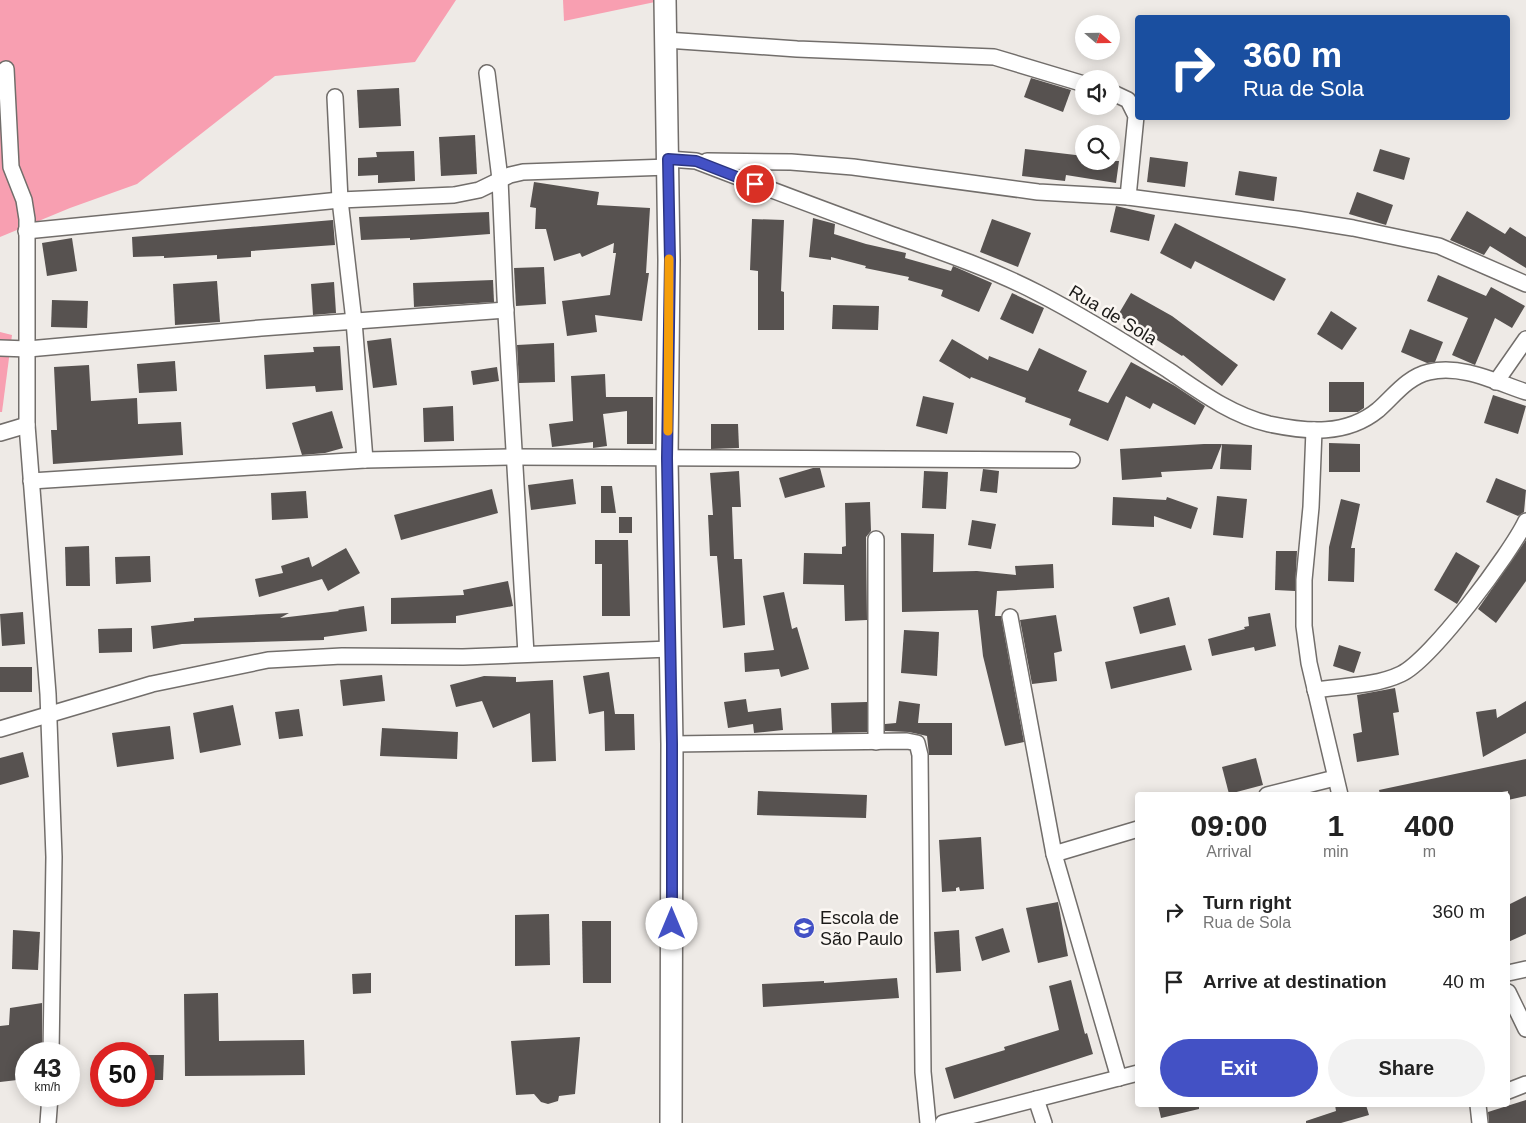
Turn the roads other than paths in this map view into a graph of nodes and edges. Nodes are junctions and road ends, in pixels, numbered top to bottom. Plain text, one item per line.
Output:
1 (665, 0) edge
2 (666, 40) junction
3 (6, 69) dead end
4 (487, 73) dead end
5 (1075, 81) edge
6 (1120, 96) edge
7 (335, 97) dead end
8 (1135, 114) edge
9 (1136, 120) edge
10 (696, 161) junction
11 (668, 163) junction
12 (500, 179) junction
13 (1128, 197) junction
14 (340, 200) junction
15 (26, 232) junction
16 (1526, 284) edge
17 (506, 310) junction
18 (354, 321) junction
19 (1526, 339) edge
20 (0, 348) edge
21 (28, 349) junction
22 (1496, 382) junction
23 (1526, 392) edge
24 (26, 424) junction
25 (1314, 430) junction
26 (0, 433) edge
27 (514, 456) junction
28 (667, 458) junction
29 (365, 460) junction
30 (1072, 460) dead end
31 (31, 481) junction
32 (1526, 521) edge
33 (876, 539) dead end
34 (1010, 617) dead end
35 (670, 649) junction
36 (526, 654) junction
37 (1315, 690) junction
38 (49, 715) junction
39 (0, 729) edge
40 (876, 742) junction
41 (672, 744) junction
42 (1335, 778) junction
43 (1278, 792) edge
44 (1339, 792) edge
45 (1135, 829) edge
46 (1054, 854) junction
47 (1526, 969) edge
48 (1510, 973) edge
49 (1510, 996) edge
50 (1526, 1029) edge
51 (51, 1042) edge
52 (1135, 1074) edge
53 (1119, 1078) junction
54 (1526, 1084) edge
55 (1510, 1090) edge
56 (1036, 1099) junction
57 (49, 1107) edge
58 (1478, 1107) edge
59 (48, 1123) edge
60 (671, 1123) edge
61 (928, 1123) edge
62 (943, 1123) edge
63 (1044, 1123) edge
64 (1480, 1123) edge

1 - 2 main road
2 - 5 street
2 - 11 main road
3 - 15 street
4 - 12 street
6 - 8 street
7 - 14 street
9 - 13 street
10 - 11 street, Rua de Sola
10 - 13 street
10 - 25 street, Rua de Sola
11 - 12 street, Rua de Sola
11 - 28 main road
12 - 14 street, Rua de Sola
12 - 17 street
13 - 16 street
14 - 15 street, Rua de Sola
14 - 18 street
15 - 21 street
17 - 18 street
17 - 27 street
18 - 21 street
18 - 29 street
19 - 22 street
20 - 21 street
21 - 24 street
22 - 23 street, Rua de Sola
22 - 25 street, Rua de Sola
24 - 26 street
24 - 31 street
25 - 37 street
27 - 28 street
27 - 29 street
27 - 36 street
28 - 30 street
28 - 35 main road
29 - 31 street
31 - 38 street
32 - 37 street
33 - 40 street
34 - 46 street
35 - 36 street
35 - 41 main road
36 - 38 street
37 - 42 street
38 - 39 street
38 - 51 street
40 - 41 street
40 - 61 street
41 - 60 main road
42 - 43 street
42 - 44 street
45 - 46 street
46 - 53 street
47 - 48 street
49 - 50 street
52 - 53 street
53 - 56 street
54 - 55 street
56 - 62 street
56 - 63 street
57 - 59 street
58 - 64 street

